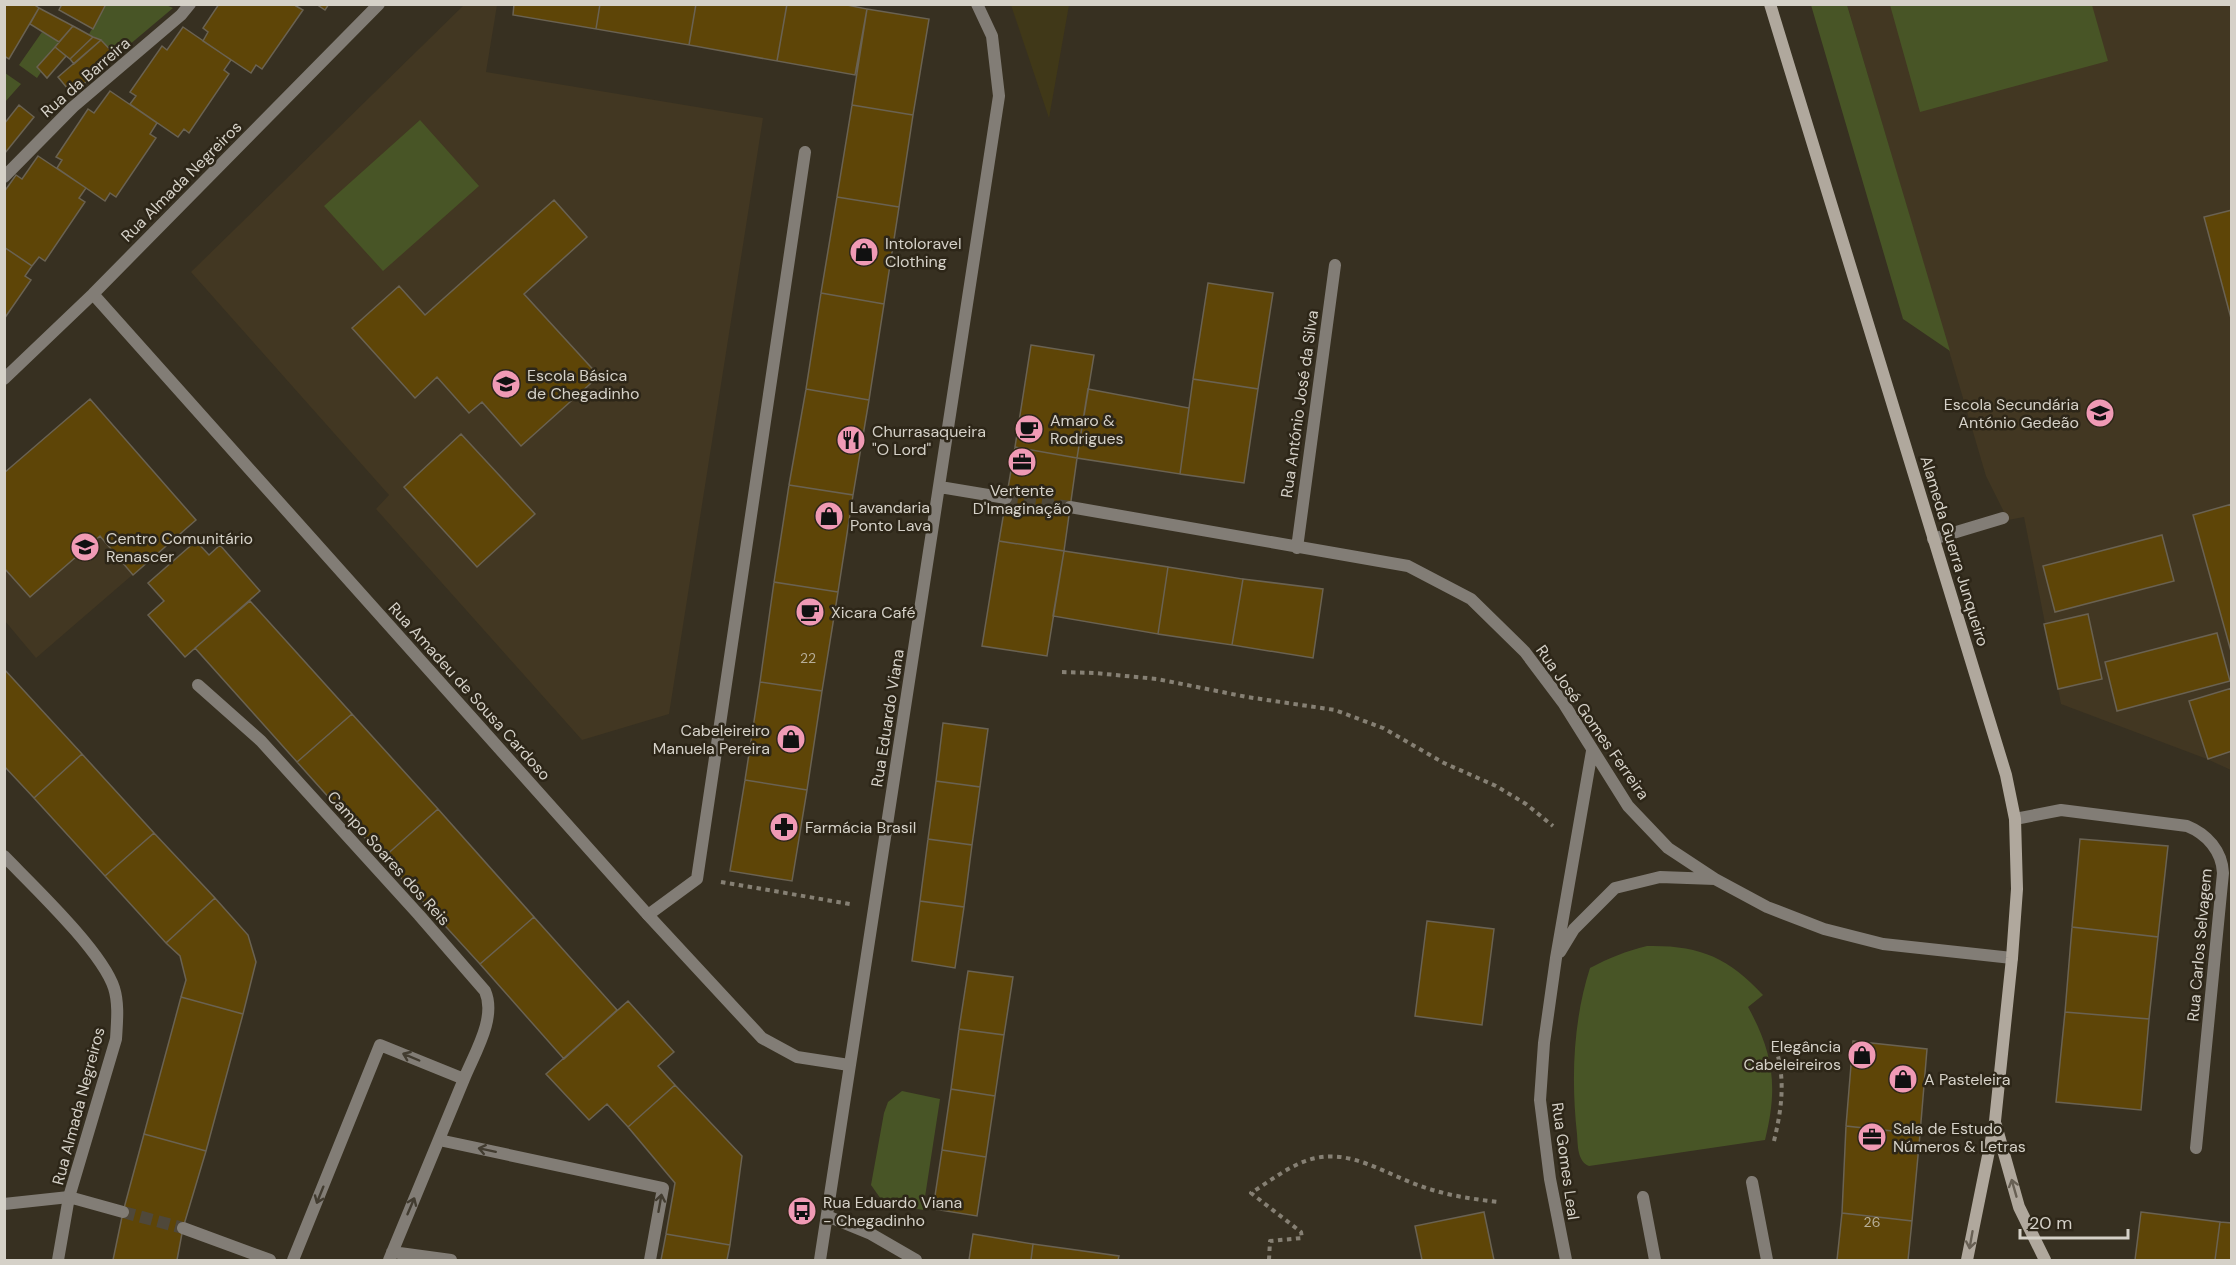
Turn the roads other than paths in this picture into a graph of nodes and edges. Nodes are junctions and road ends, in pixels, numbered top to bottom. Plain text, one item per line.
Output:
1 (190, 4) edge
2 (379, 4) edge
3 (977, 4) edge
4 (1770, 4) edge
5 (805, 152) dead end
6 (4, 177) edge
7 (1335, 265) dead end
8 (93, 294) junction
9 (4, 379) edge
10 (940, 487) junction
11 (1006, 498) tunnel mouth
12 (1070, 507) tunnel mouth
13 (2002, 518) dead end
14 (1933, 539) junction
15 (1297, 548) junction
16 (198, 686) dead end
17 (1592, 751) junction
18 (2016, 819) junction
19 (4, 856) edge
20 (1715, 879) junction
21 (648, 915) junction
22 (1556, 958) junction
23 (2012, 958) junction
24 (849, 1065) junction
25 (464, 1079) junction
26 (1995, 1121) junction
27 (439, 1140) junction
28 (2196, 1148) dead end
29 (1752, 1182) dead end
30 (69, 1197) junction
31 (1643, 1197) dead end
32 (4, 1204) edge
33 (123, 1212) tunnel mouth
34 (828, 1216) junction
35 (183, 1228) tunnel mouth
36 (390, 1256) edge
37 (58, 1260) edge
38 (270, 1260) edge
39 (292, 1260) edge
40 (452, 1260) edge
41 (650, 1260) edge
42 (820, 1260) edge
43 (916, 1260) edge
44 (1566, 1260) edge
45 (1655, 1260) edge
46 (1767, 1260) edge
47 (1967, 1260) edge
48 (2044, 1260) edge

1 - 6 street, Rua da Barreira
2 - 8 street, Rua Almada Negreiros
3 - 10 street, Rua Eduardo Viana
4 - 14 street, Alameda Guerra Junqueiro
5 - 21 street
7 - 15 street, Rua António José da Silva
8 - 9 street, Rua Almada Negreiros
8 - 21 street, Rua Amadeu de Sousa Cardoso
10 - 11 street
10 - 24 street, Rua Eduardo Viana
12 - 15 street, Rua José Gomes Ferreira
13 - 14 street
14 - 18 street, Alameda Guerra Junqueiro
15 - 17 street, Rua José Gomes Ferreira
16 - 25 street, Campo Soares dos Reis
17 - 20 street, Rua José Gomes Ferreira
17 - 22 street, Rua Gomes Leal
18 - 23 street, Alameda Guerra Junqueiro
18 - 28 street, Rua Carlos Selvagem
19 - 30 street, Rua Almada Negreiros
20 - 22 street, Rua Gomes Leal
20 - 23 street, Rua José Gomes Ferreira
21 - 24 street, Rua Amadeu de Sousa Cardoso
22 - 44 street, Rua Gomes Leal
23 - 26 street, Alameda Guerra Junqueiro
24 - 34 street, Rua Eduardo Viana
25 - 27 street, Campo Soares dos Reis
25 -> 39 street
26 -> 47 street, Alameda Guerra Junqueiro
48 -> 26 street, Alameda Guerra Junqueiro
36 -> 27 street, Campo Soares dos Reis
41 -> 27 street
29 - 46 street
30 - 32 street
30 - 33 street
30 - 37 street, Rua Almada Negreiros
31 - 45 street
34 - 42 street, Rua Eduardo Viana
34 - 43 street
35 - 38 street
36 - 40 street, Campo Soares dos Reis

